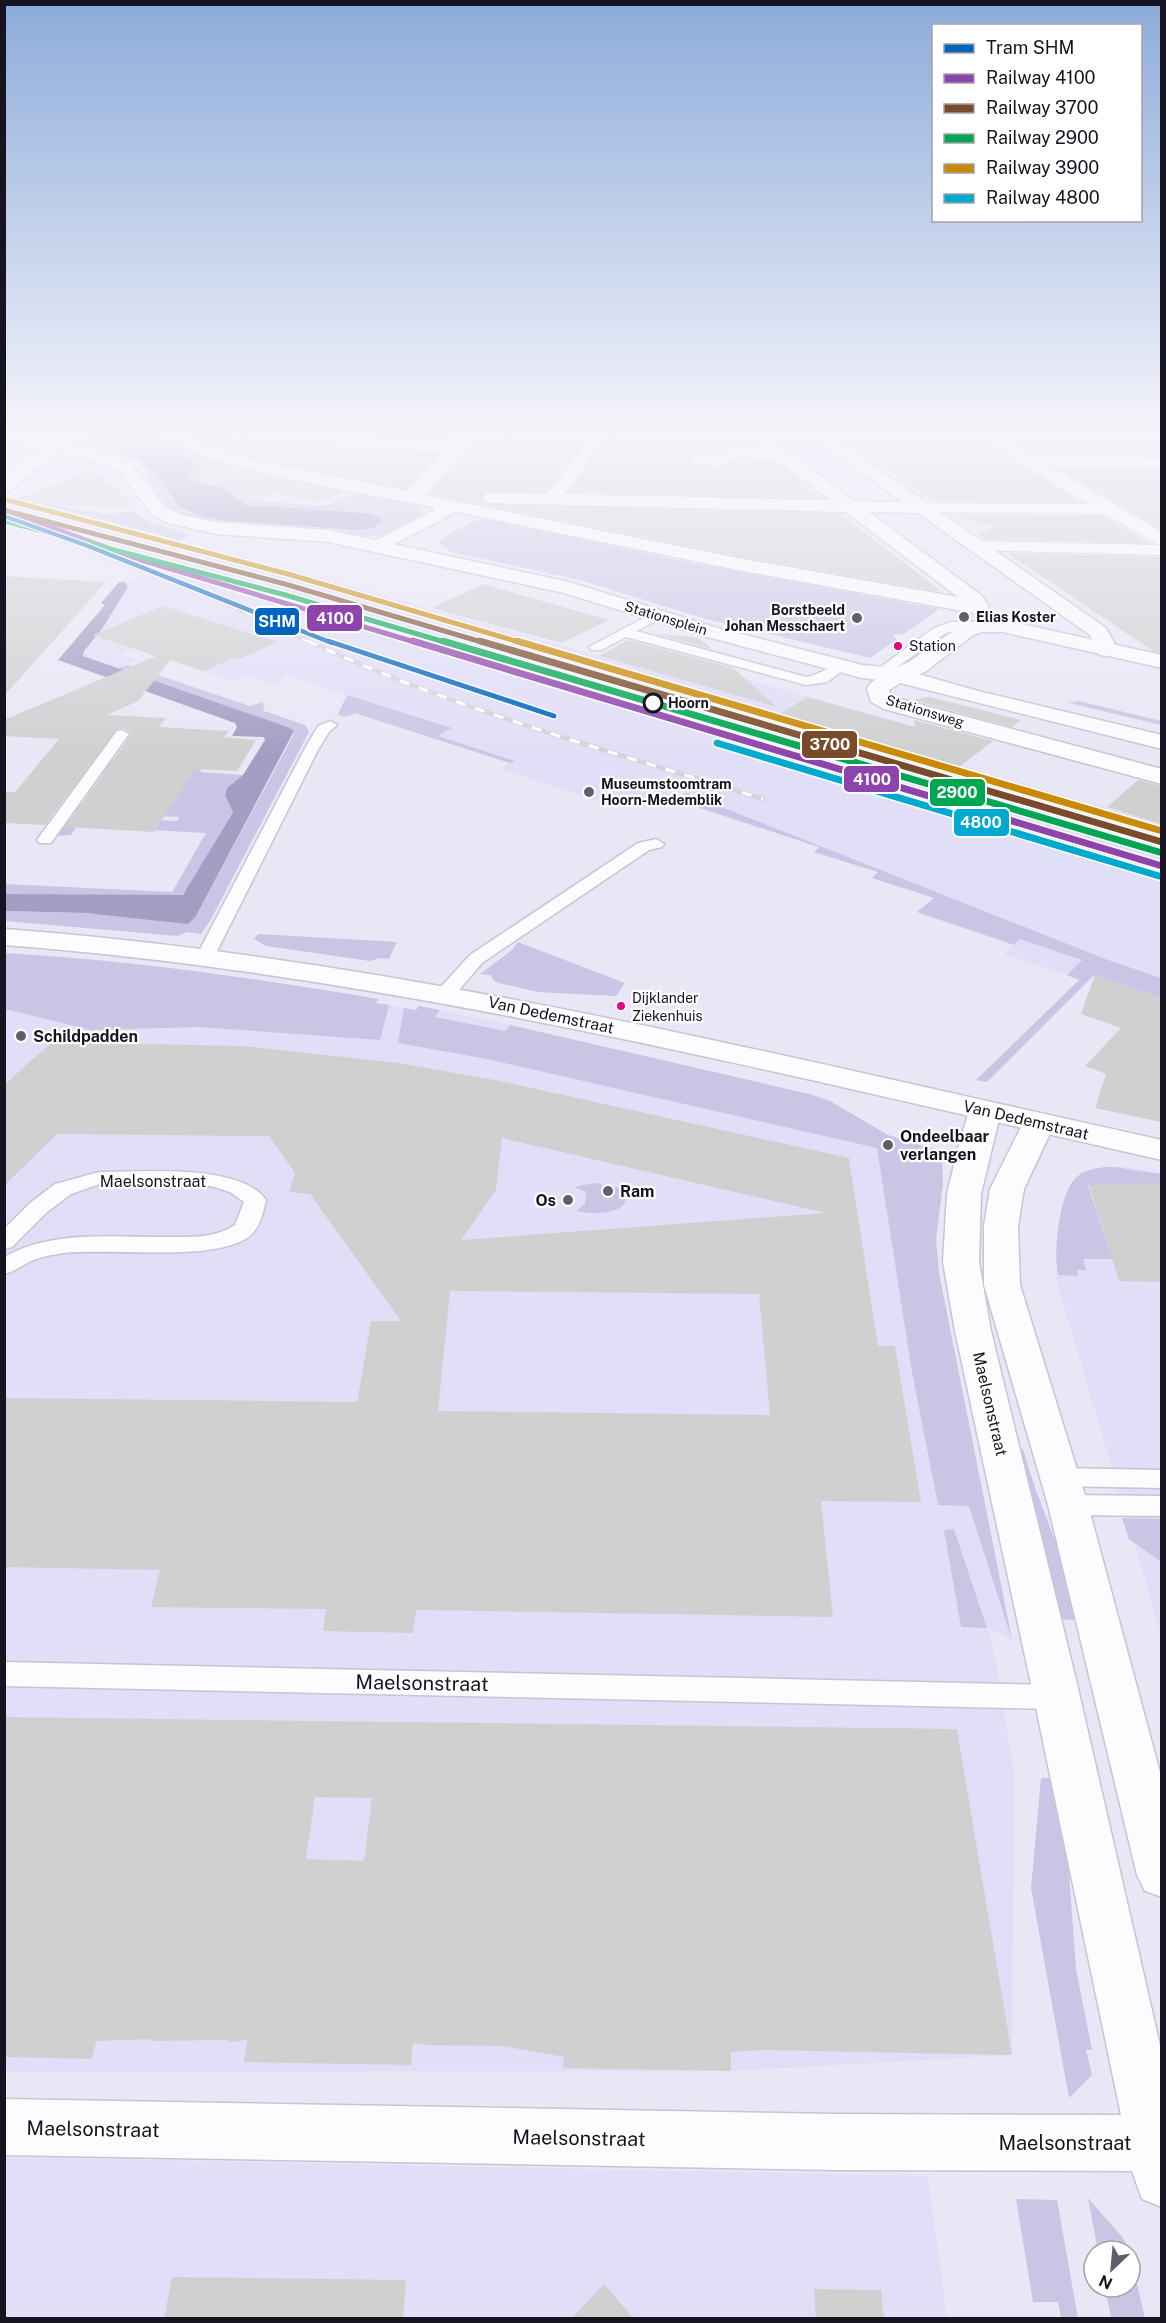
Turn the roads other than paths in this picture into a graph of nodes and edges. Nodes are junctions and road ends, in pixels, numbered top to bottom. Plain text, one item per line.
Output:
1 (350, 540) edge
2 (390, 540) edge
3 (420, 540) edge
4 (623, 540) edge
5 (891, 540) edge
6 (969, 540) edge
7 (379, 546) junction
8 (977, 546) junction
9 (1161, 550) edge
10 (400, 551) junction
11 (655, 616) junction
12 (979, 616) junction
13 (624, 632) junction
14 (596, 647) dead end
15 (1107, 650) junction
16 (1161, 662) edge
17 (842, 666) junction
18 (887, 675) junction
19 (330, 725) dead end
20 (122, 734) dead end
21 (1161, 742) edge
22 (1161, 777) edge
23 (45, 840) dead end
24 (656, 844) dead end
25 (4, 938) edge
26 (206, 955) junction
27 (446, 993) junction
28 (985, 1111) junction
29 (1039, 1123) junction
30 (1161, 1150) edge
31 (4, 1242) edge
32 (4, 1267) edge
33 (1161, 1479) edge
34 (1064, 1491) junction
35 (1161, 1506) edge
36 (4, 1674) edge
37 (1056, 1697) junction
38 (1161, 1875) edge
39 (4, 2127) edge
40 (1158, 2161) edge

1 - 7 street, Stationsplein
2 - 7 street
3 - 10 street
4 - 12 street
5 - 12 street
6 - 8 street
7 - 10 street, Stationsplein
8 - 9 street
8 - 15 street
10 - 11 street, Stationsplein
11 - 13 lane
11 - 17 street, Stationsplein
12 - 15 street
12 - 18 street
13 - 14 lane
13 - 17 lane
15 - 16 street
17 - 18 street, Stationsplein
18 - 21 street, Stationsweg
18 - 22 street, Stationsweg
19 - 26 lane
20 - 23 lane
24 - 27 lane
25 - 26 street, Van Dedemstraat
26 - 27 street, Van Dedemstraat
27 - 28 street, Van Dedemstraat
28 - 29 street, Van Dedemstraat
28 - 37 street, Maelsonstraat
29 - 30 street, Van Dedemstraat
29 - 34 street
31 - 32 lane, Maelsonstraat
33 - 34 lane
34 - 35 lane
34 - 38 street
36 - 37 lane, Maelsonstraat
37 - 40 street, Maelsonstraat
39 - 40 street, Maelsonstraat

